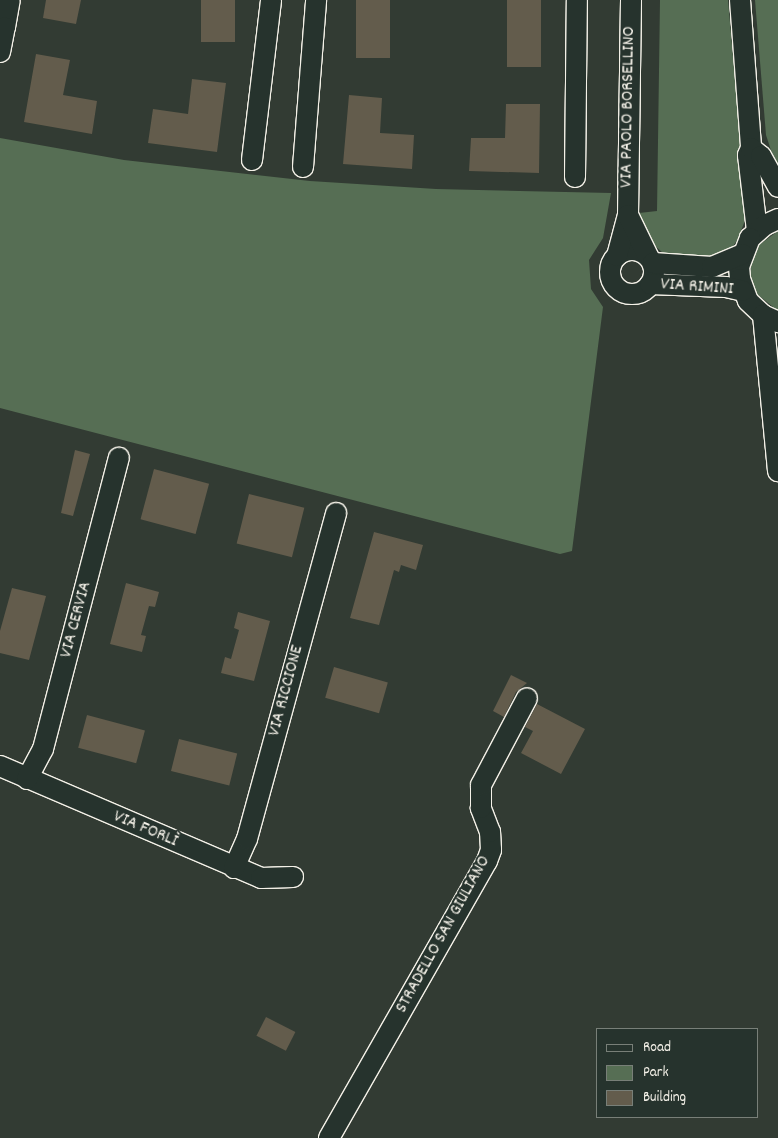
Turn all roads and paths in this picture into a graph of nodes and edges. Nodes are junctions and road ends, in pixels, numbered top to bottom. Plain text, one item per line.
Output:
1 (10, 0) edge
2 (271, 0) edge
3 (316, 0) edge
4 (576, 0) edge
5 (631, 0) edge
6 (740, 0) edge
7 (2, 26) edge
8 (0, 52) edge
9 (751, 148) junction
10 (252, 160) dead end
11 (303, 166) dead end
12 (575, 177) dead end
13 (778, 187) edge
14 (628, 215) junction
15 (778, 219) edge
16 (757, 231) junction
17 (742, 254) junction
18 (617, 256) junction
19 (651, 260) junction
20 (650, 284) junction
21 (743, 292) junction
22 (770, 318) edge
23 (775, 392) edge
24 (119, 458) dead end
25 (778, 471) edge
26 (336, 513) dead end
27 (527, 698) dead end
28 (0, 766) edge
29 (27, 779) junction
30 (234, 868) junction
31 (293, 877) dead end
32 (330, 1138) edge

1 - 7 street
2 - 10 street
3 - 11 street
4 - 12 street
5 - 14 street, VIA PAOLO BORSELLINO
6 - 9 street
7 - 8 street
9 - 13 street
9 - 16 street
14 - 18 street, VIA RIMINI
14 - 19 street, VIA RIMINI
15 - 16 street
16 - 17 street
17 - 19 street, VIA RIMINI
17 - 21 street
18 - 19 street, VIA RIMINI
18 - 20 street, VIA RIMINI
19 - 20 street, VIA RIMINI
20 - 21 street, VIA RIMINI
21 - 22 street
22 - 23 street
23 - 25 street
24 - 29 street, VIA CERVIA
26 - 30 street, VIA RICCIONE
27 - 32 street, STRADELLO SAN GIULIANO
28 - 29 street, VIA FORLÌ
29 - 30 street, VIA FORLÌ
30 - 31 street, VIA FORLÌ

